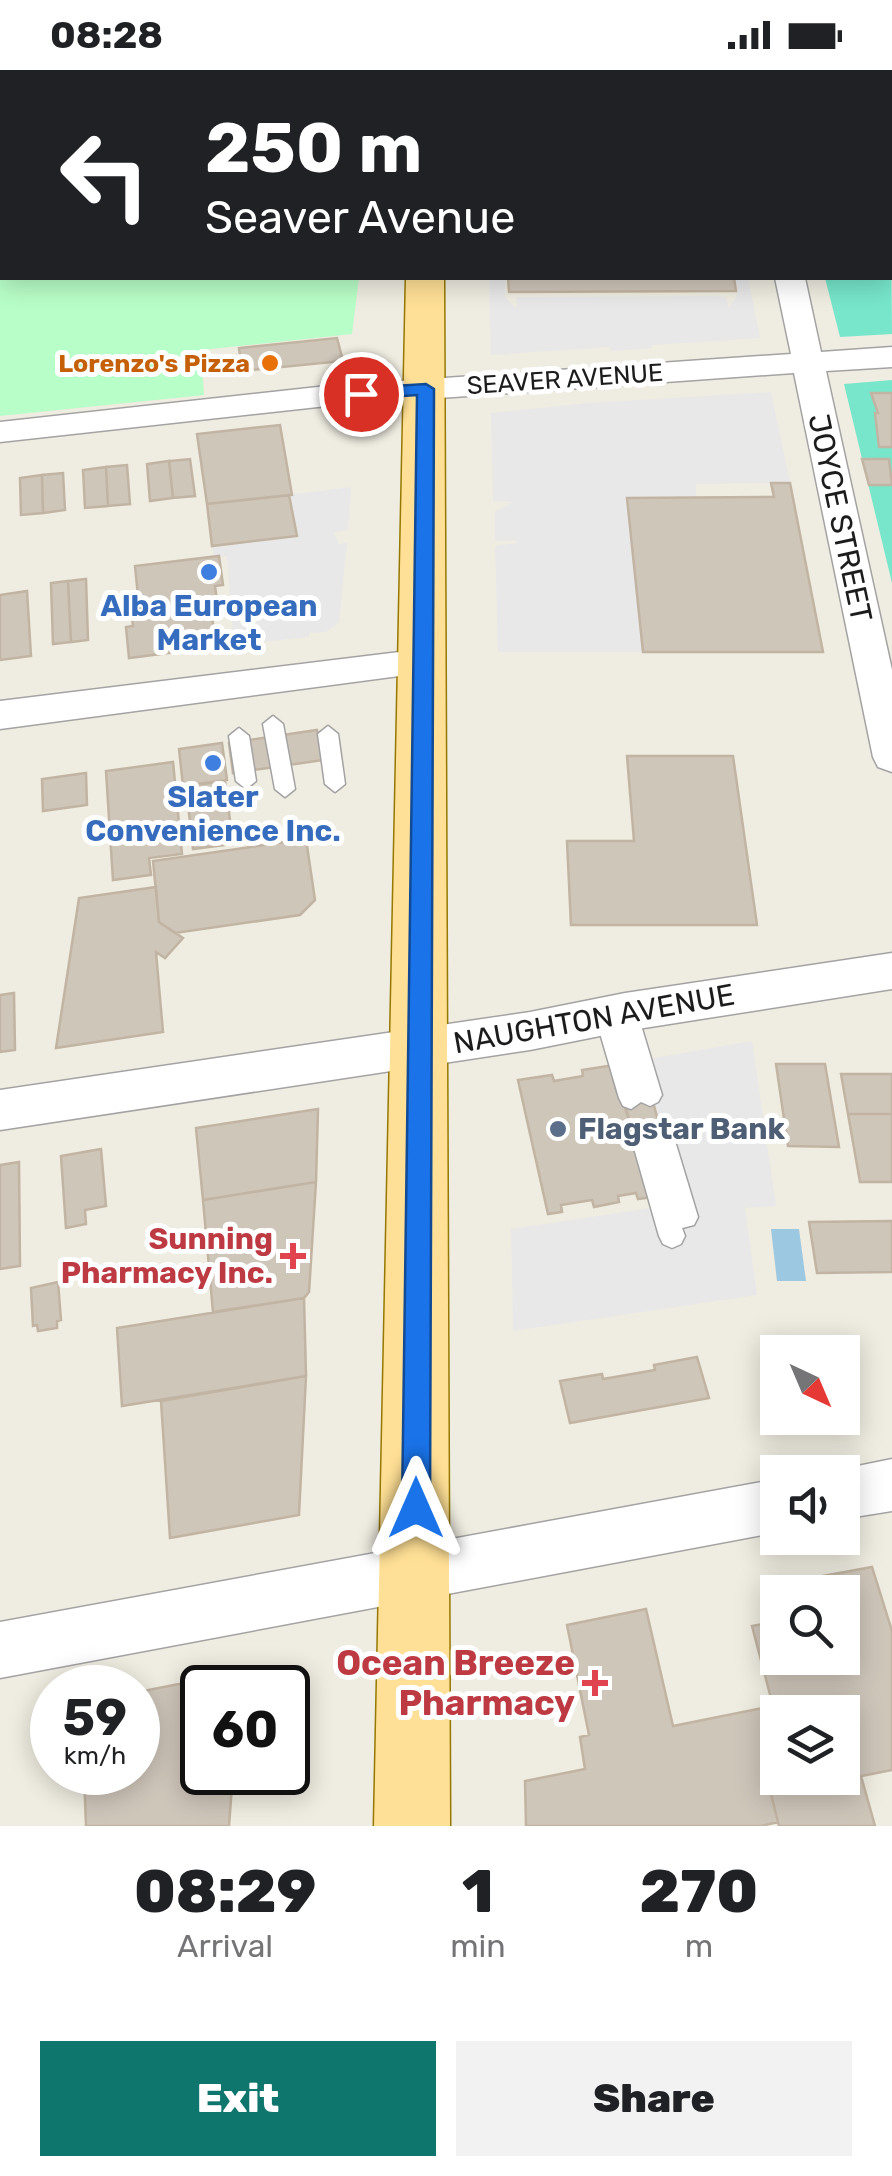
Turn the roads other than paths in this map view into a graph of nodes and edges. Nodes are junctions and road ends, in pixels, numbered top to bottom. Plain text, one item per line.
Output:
1 (425, 280) edge
2 (790, 280) edge
3 (892, 358) edge
4 (806, 363) junction
5 (426, 389) junction
6 (0, 432) edge
7 (424, 662) junction
8 (0, 715) edge
9 (273, 724) dead end
10 (328, 734) dead end
11 (239, 736) dead end
12 (892, 757) edge
13 (246, 781) dead end
14 (334, 784) dead end
15 (285, 789) dead end
16 (892, 972) edge
17 (616, 1014) junction
18 (420, 1048) junction
19 (640, 1096) dead end
20 (0, 1110) edge
21 (651, 1132) dead end
22 (679, 1226) dead end
23 (892, 1484) edge
24 (860, 1490) edge
25 (760, 1508) edge
26 (417, 1574) junction
27 (0, 1650) edge
28 (412, 1826) edge

1 - 5 main road
2 - 4 street, JOYCE STREET
3 - 4 street, SEAVER AVENUE
4 - 5 street, SEAVER AVENUE
4 - 12 street, JOYCE STREET
5 - 6 street, SEAVER AVENUE
5 - 7 main road
7 - 8 street
7 - 18 main road
9 - 15 lane
10 - 14 lane
11 - 13 lane
16 - 17 street, NAUGHTON AVENUE
17 - 18 street, NAUGHTON AVENUE
17 - 19 lane
18 - 20 street, NAUGHTON AVENUE
18 - 26 main road
21 - 22 lane
23 - 24 street
25 - 26 street
26 - 27 street
26 - 28 main road

